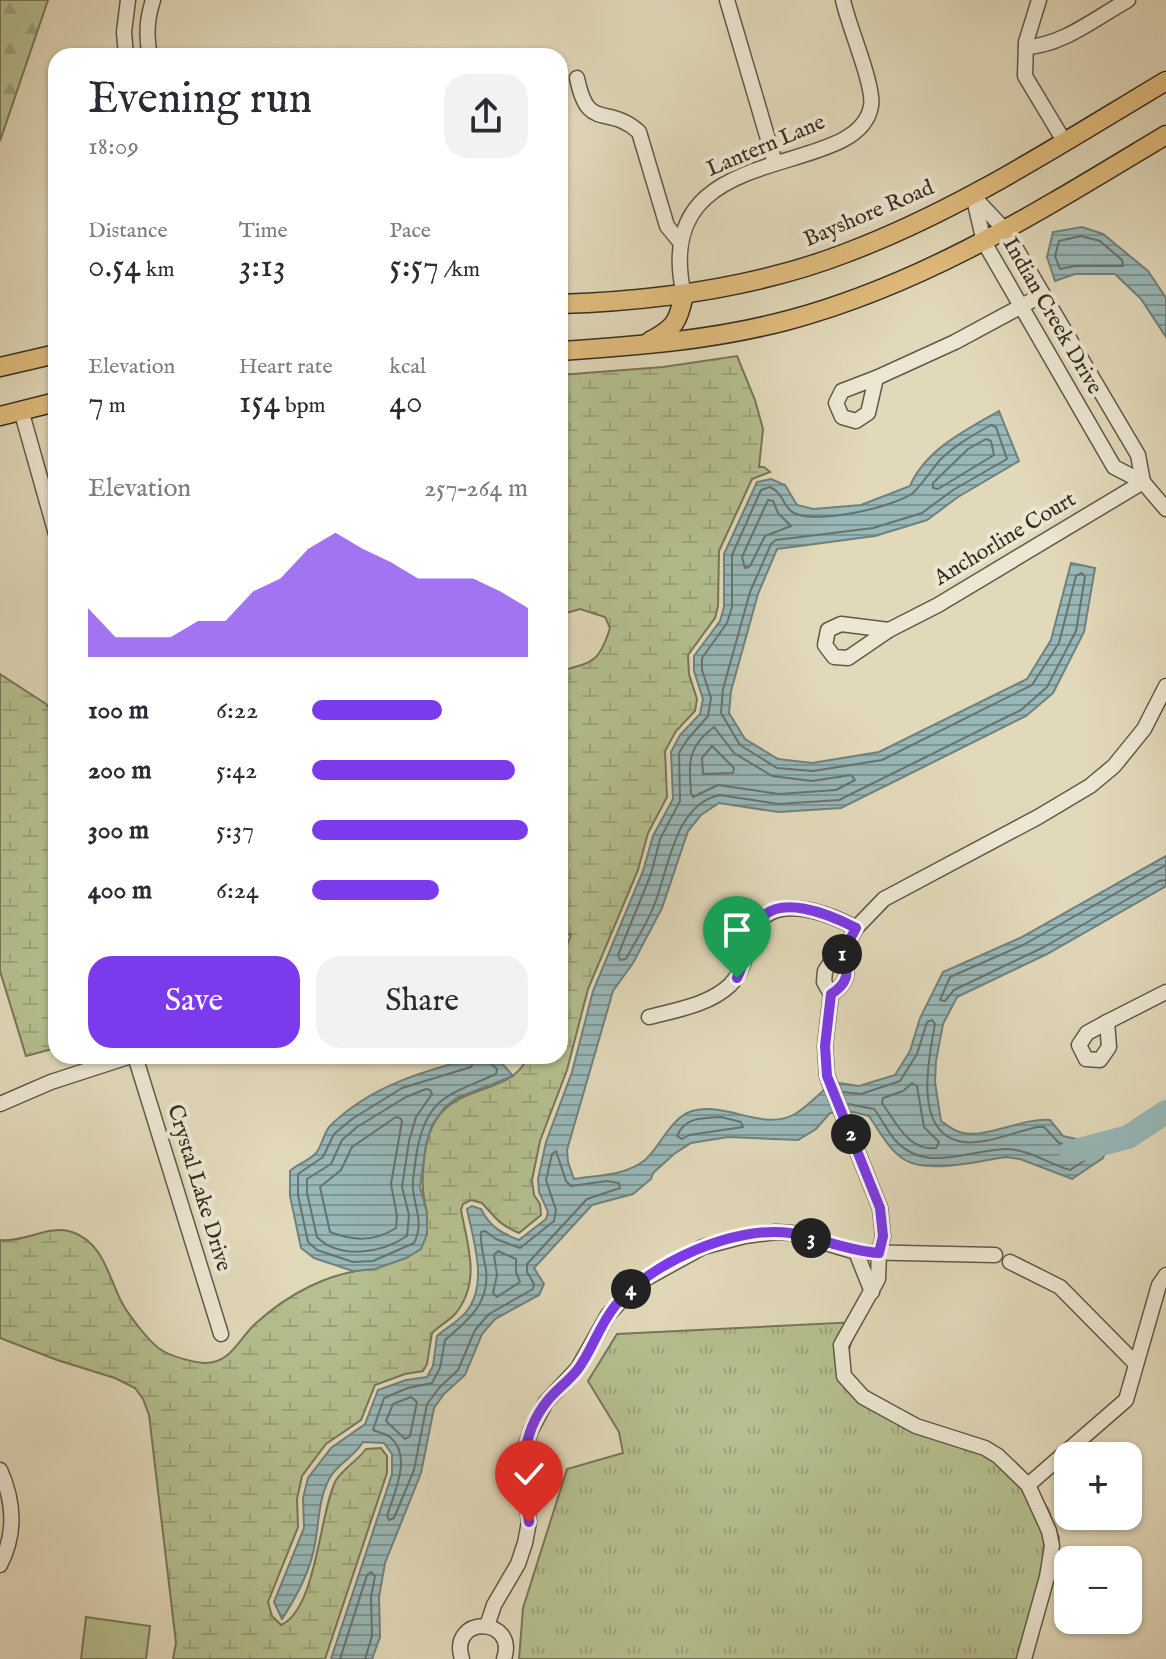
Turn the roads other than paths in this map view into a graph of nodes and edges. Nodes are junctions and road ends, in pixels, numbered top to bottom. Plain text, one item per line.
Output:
1 (128, 0) edge
2 (153, 0) edge
3 (727, 0) edge
4 (843, 0) edge
5 (1039, 0) edge
6 (1128, 0) edge
7 (1026, 47) junction
8 (125, 48) edge
9 (149, 48) edge
10 (577, 78) dead end
11 (1166, 81) edge
12 (1166, 135) edge
13 (1064, 141) junction
14 (775, 163) junction
15 (973, 195) junction
16 (1005, 230) junction
17 (680, 242) junction
18 (984, 242) junction
19 (684, 295) junction
20 (1042, 295) junction
21 (568, 303) edge
22 (1021, 306) junction
23 (640, 346) junction
24 (568, 350) edge
25 (48, 356) edge
26 (0, 367) edge
27 (876, 378) dead end
28 (48, 404) edge
29 (21, 410) junction
30 (0, 416) edge
31 (1143, 482) junction
32 (48, 506) edge
33 (1166, 509) edge
34 (889, 630) dead end
35 (1166, 686) edge
36 (856, 928) junction
37 (841, 956) junction
38 (1166, 992) edge
39 (831, 994) junction
40 (649, 1017) dead end
41 (1107, 1022) dead end
42 (108, 1064) edge
43 (136, 1064) edge
44 (0, 1104) edge
45 (856, 1252) junction
46 (879, 1253) junction
47 (995, 1255) dead end
48 (1010, 1262) dead end
49 (1166, 1275) edge
50 (872, 1292) junction
51 (221, 1334) dead end
52 (1136, 1364) junction
53 (0, 1470) edge
54 (1028, 1485) junction
55 (0, 1565) edge
56 (487, 1626) junction
57 (462, 1659) edge
58 (504, 1659) edge
59 (1024, 1659) edge

1 - 8 street
2 - 9 street
3 - 14 street
4 - 14 street, Lantern Lane
5 - 7 street
6 - 7 street
7 - 13 street
10 - 17 street
11 - 13 main road, Bayshore Road
12 - 16 main road
13 - 15 main road, Bayshore Road
14 - 17 street, Lantern Lane
15 - 16 street, Indian Creek Drive
15 - 18 street, Indian Creek Drive
15 - 19 main road, Bayshore Road
16 - 18 main road
16 - 20 street, Indian Creek Drive
17 - 19 street, Lantern Lane
18 - 22 street, Indian Creek Drive
18 - 23 main road
19 - 21 main road, Bayshore Road
19 - 23 main road
20 - 22 street
20 - 31 street, Indian Creek Drive
22 - 27 street
22 - 31 street, Indian Creek Drive
23 - 24 main road
25 - 26 main road
28 - 29 main road
29 - 30 main road
29 - 32 street
31 - 33 street, Indian Creek Drive
31 - 34 street, Anchorline Court
35 - 36 street
36 - 37 street
36 - 40 street
37 - 39 street
37 - 39 street
38 - 41 street
39 - 46 street
42 - 44 street, Crystal Lake Drive
43 - 51 street, Crystal Lake Drive
45 - 46 street
45 - 50 street
45 - 56 street
46 - 47 street
46 - 50 street
48 - 52 street
49 - 52 street
50 - 54 street
52 - 54 street
53 - 55 street
54 - 59 street
56 - 57 street
56 - 58 street

